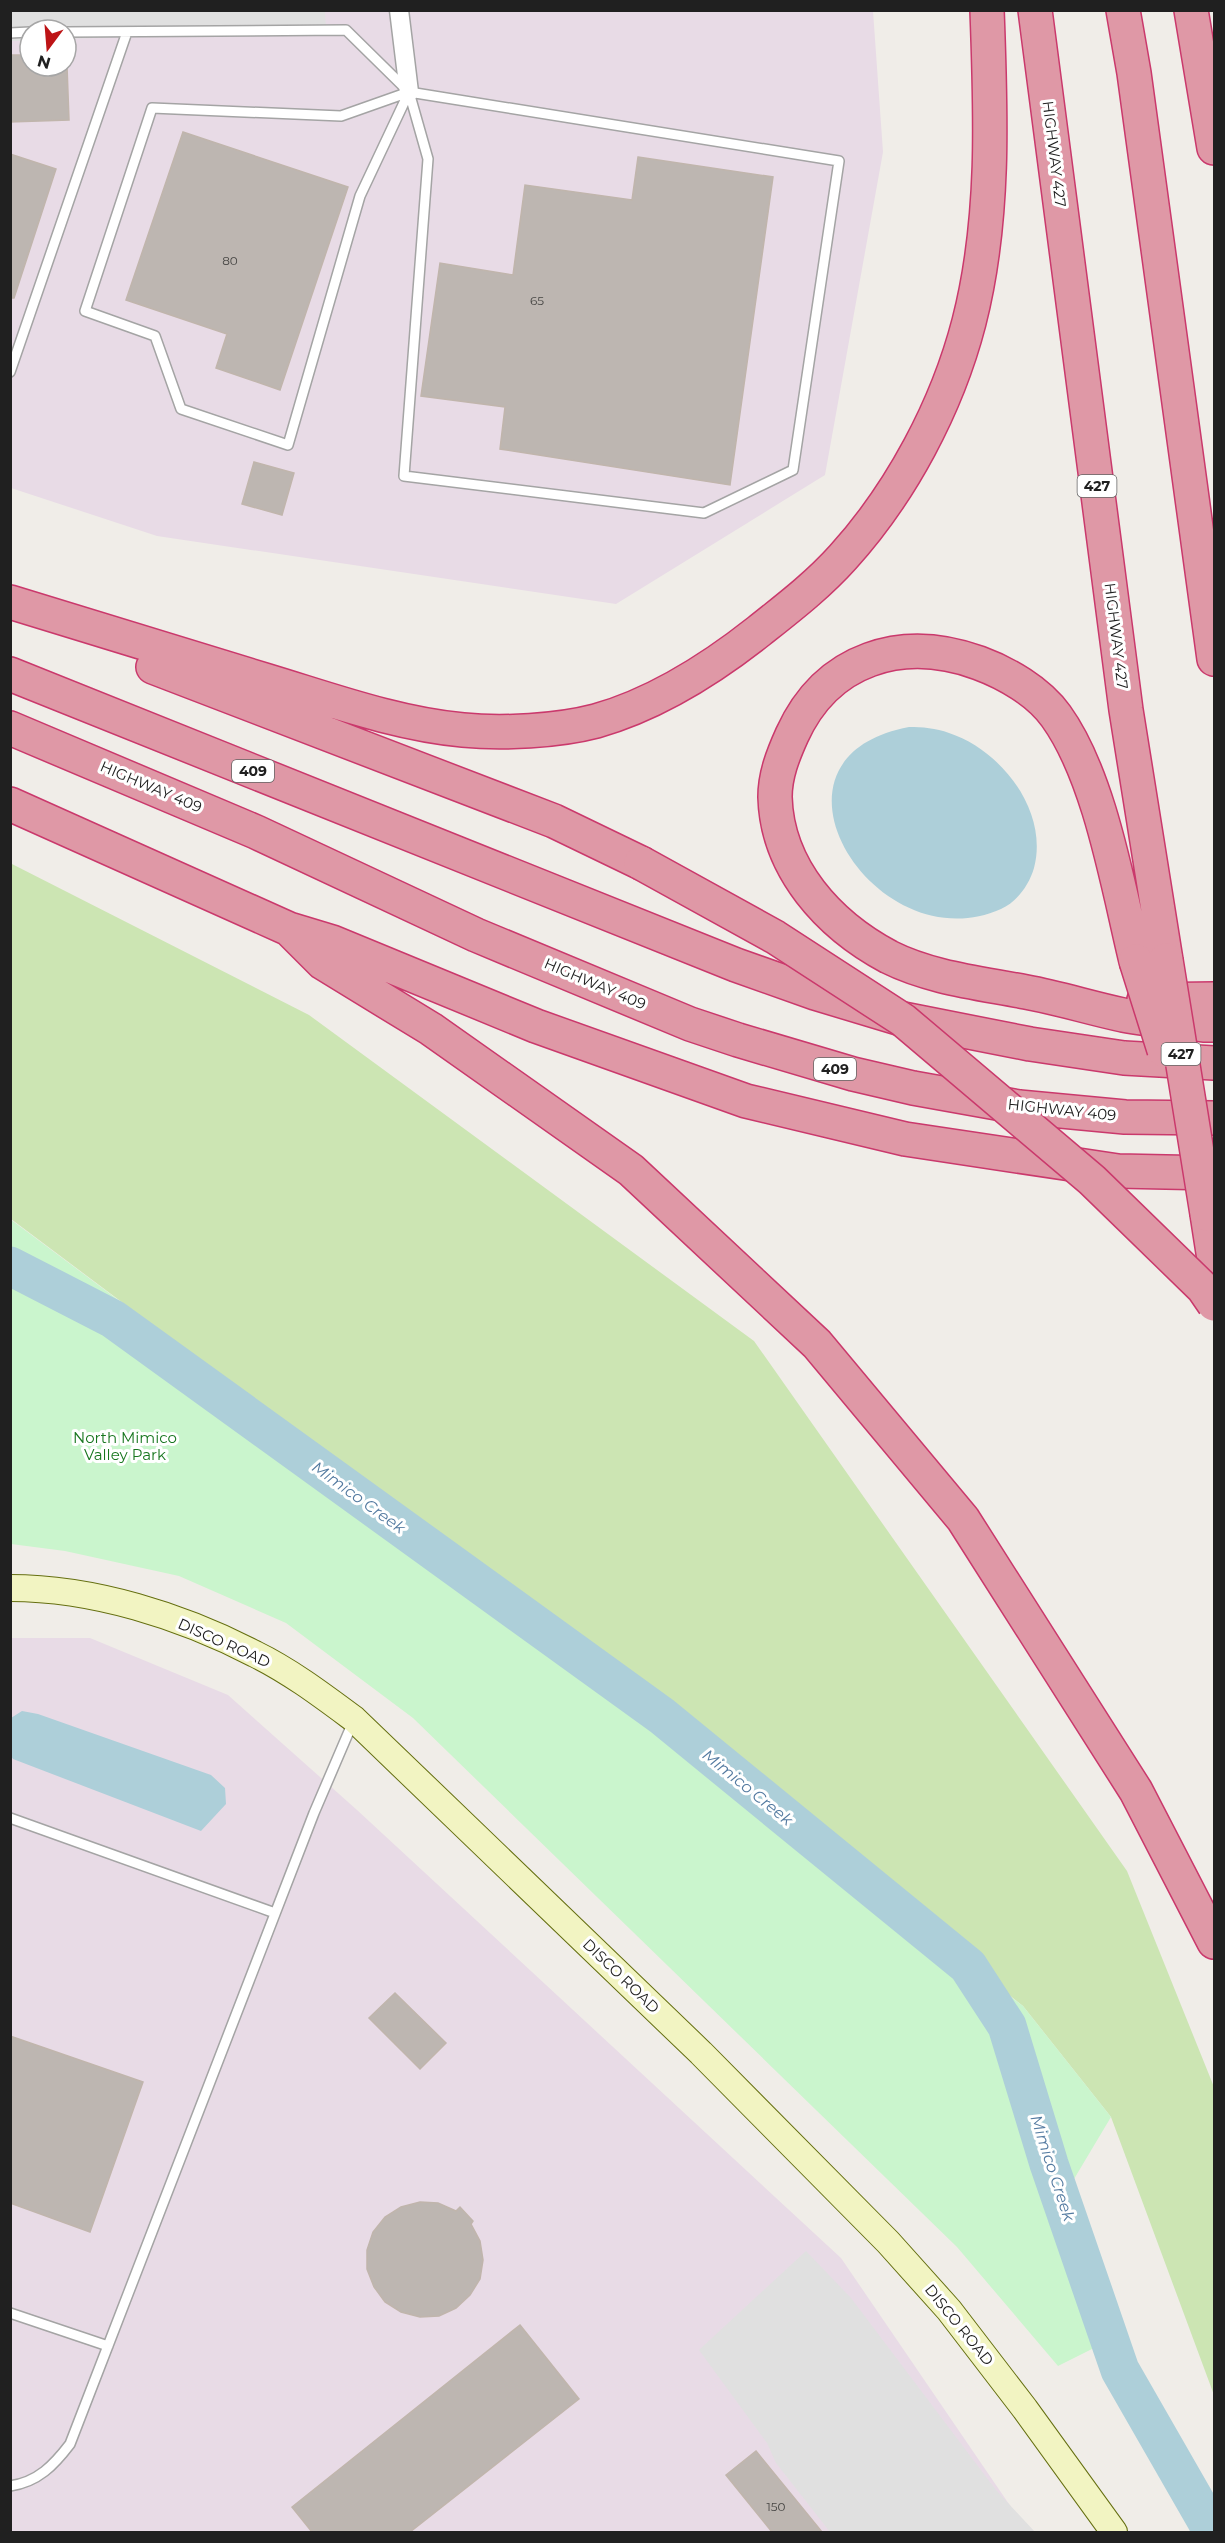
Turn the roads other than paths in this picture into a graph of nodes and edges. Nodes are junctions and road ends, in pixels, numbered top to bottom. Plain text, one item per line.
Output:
1 (399, 10) edge
2 (987, 10) edge
3 (1035, 10) edge
4 (1123, 10) edge
5 (1191, 10) edge
6 (78, 32) edge
7 (127, 32) junction
8 (409, 92) junction
9 (1215, 148) edge
10 (10, 372) edge
11 (10, 602) edge
12 (10, 614) edge
13 (1215, 659) edge
14 (10, 674) edge
15 (10, 728) edge
16 (10, 804) edge
17 (289, 929) junction
18 (1151, 960) junction
19 (1215, 999) edge
20 (1069, 1000) junction
21 (1215, 1025) edge
22 (1215, 1063) edge
23 (1215, 1119) edge
24 (1205, 1161) edge
25 (1215, 1259) edge
26 (1215, 1304) edge
27 (10, 1588) edge
28 (354, 1719) junction
29 (10, 1818) edge
30 (275, 1913) junction
31 (1215, 1942) edge
32 (10, 2313) edge
33 (108, 2346) junction
34 (10, 2486) edge
35 (1114, 2532) edge

1 - 8 street
2 - 11 highway
3 - 18 highway, HIGHWAY 427 / 427
4 - 13 highway
5 - 9 highway
6 - 7 lane
7 - 8 lane
7 - 10 lane
8 - 8 lane
8 - 8 lane
12 - 26 highway, bridge
14 - 22 highway, 409
15 - 23 highway, HIGHWAY 409 / 409
16 - 17 highway
17 - 24 highway
17 - 31 highway
18 - 20 highway
18 - 24 highway, HIGHWAY 427 / 427, bridge
19 - 20 highway
20 - 21 highway
24 - 25 highway, HIGHWAY 427 / 427, bridge
27 - 28 main road, DISCO ROAD
28 - 30 lane
28 - 35 main road, DISCO ROAD
29 - 30 lane
30 - 33 lane
32 - 33 lane
33 - 34 lane

